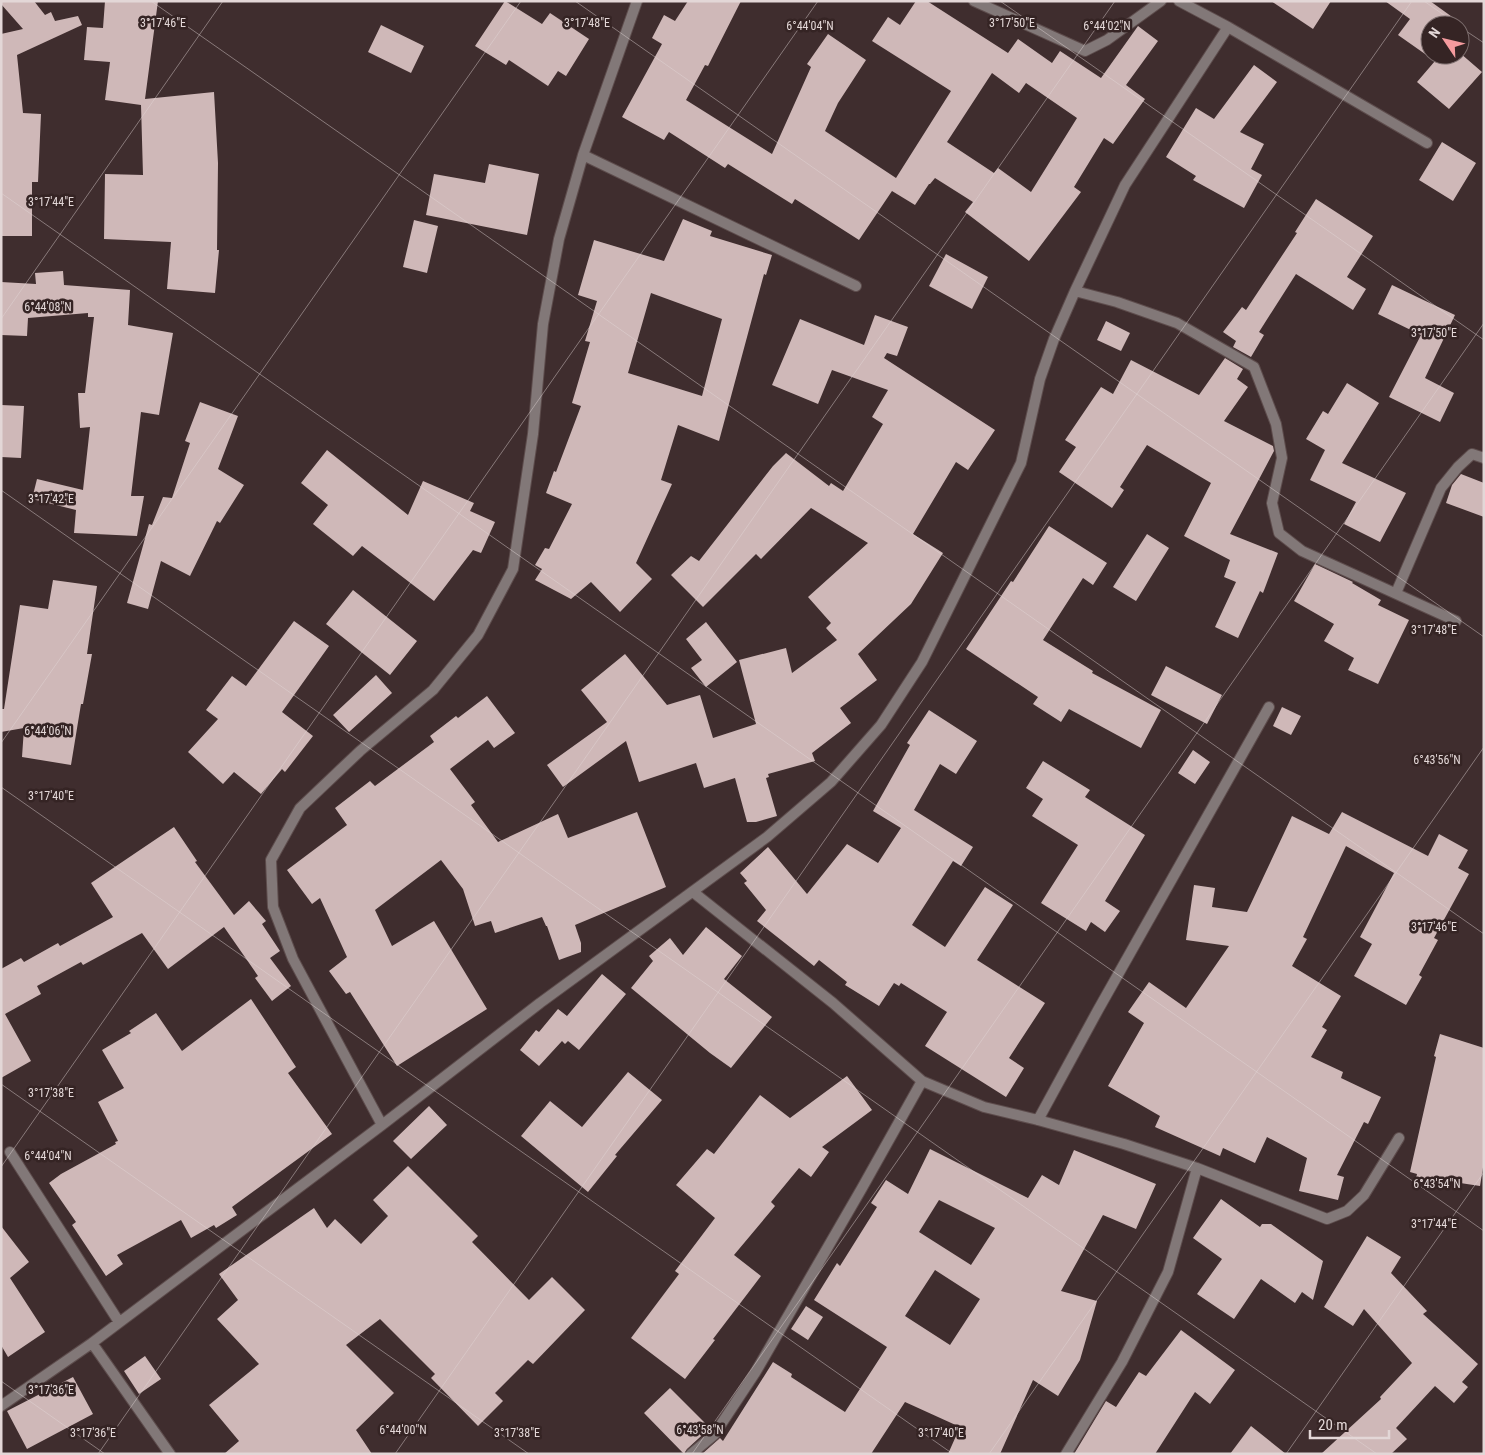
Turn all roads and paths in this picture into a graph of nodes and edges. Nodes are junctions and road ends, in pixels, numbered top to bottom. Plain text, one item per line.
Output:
1 (637, 1) edge
2 (974, 1) edge
3 (1161, 1) edge
4 (1179, 1) edge
5 (1228, 27) junction
6 (1428, 143) dead end
7 (583, 155) junction
8 (856, 286) dead end
9 (1075, 291) junction
10 (1484, 458) edge
11 (1396, 594) junction
12 (1456, 621) dead end
13 (1269, 708) dead end
14 (693, 892) junction
15 (922, 1081) junction
16 (1038, 1120) junction
17 (382, 1125) junction
18 (1399, 1138) dead end
19 (10, 1152) dead end
20 (1197, 1168) junction
21 (118, 1322) junction
22 (92, 1343) junction
23 (1, 1406) edge
24 (170, 1454) edge
25 (691, 1454) edge
26 (1066, 1454) edge

1 - 7 street
2 - 3 street
4 - 5 street
5 - 6 street
5 - 9 street
7 - 8 street
7 - 17 street
9 - 11 street
9 - 14 street
10 - 11 street
11 - 12 street
13 - 16 street
14 - 15 street
14 - 17 street
15 - 16 street
15 - 25 street
16 - 20 street
17 - 21 street
18 - 20 street
19 - 21 street
20 - 26 street
21 - 22 street
22 - 23 street
22 - 24 street

